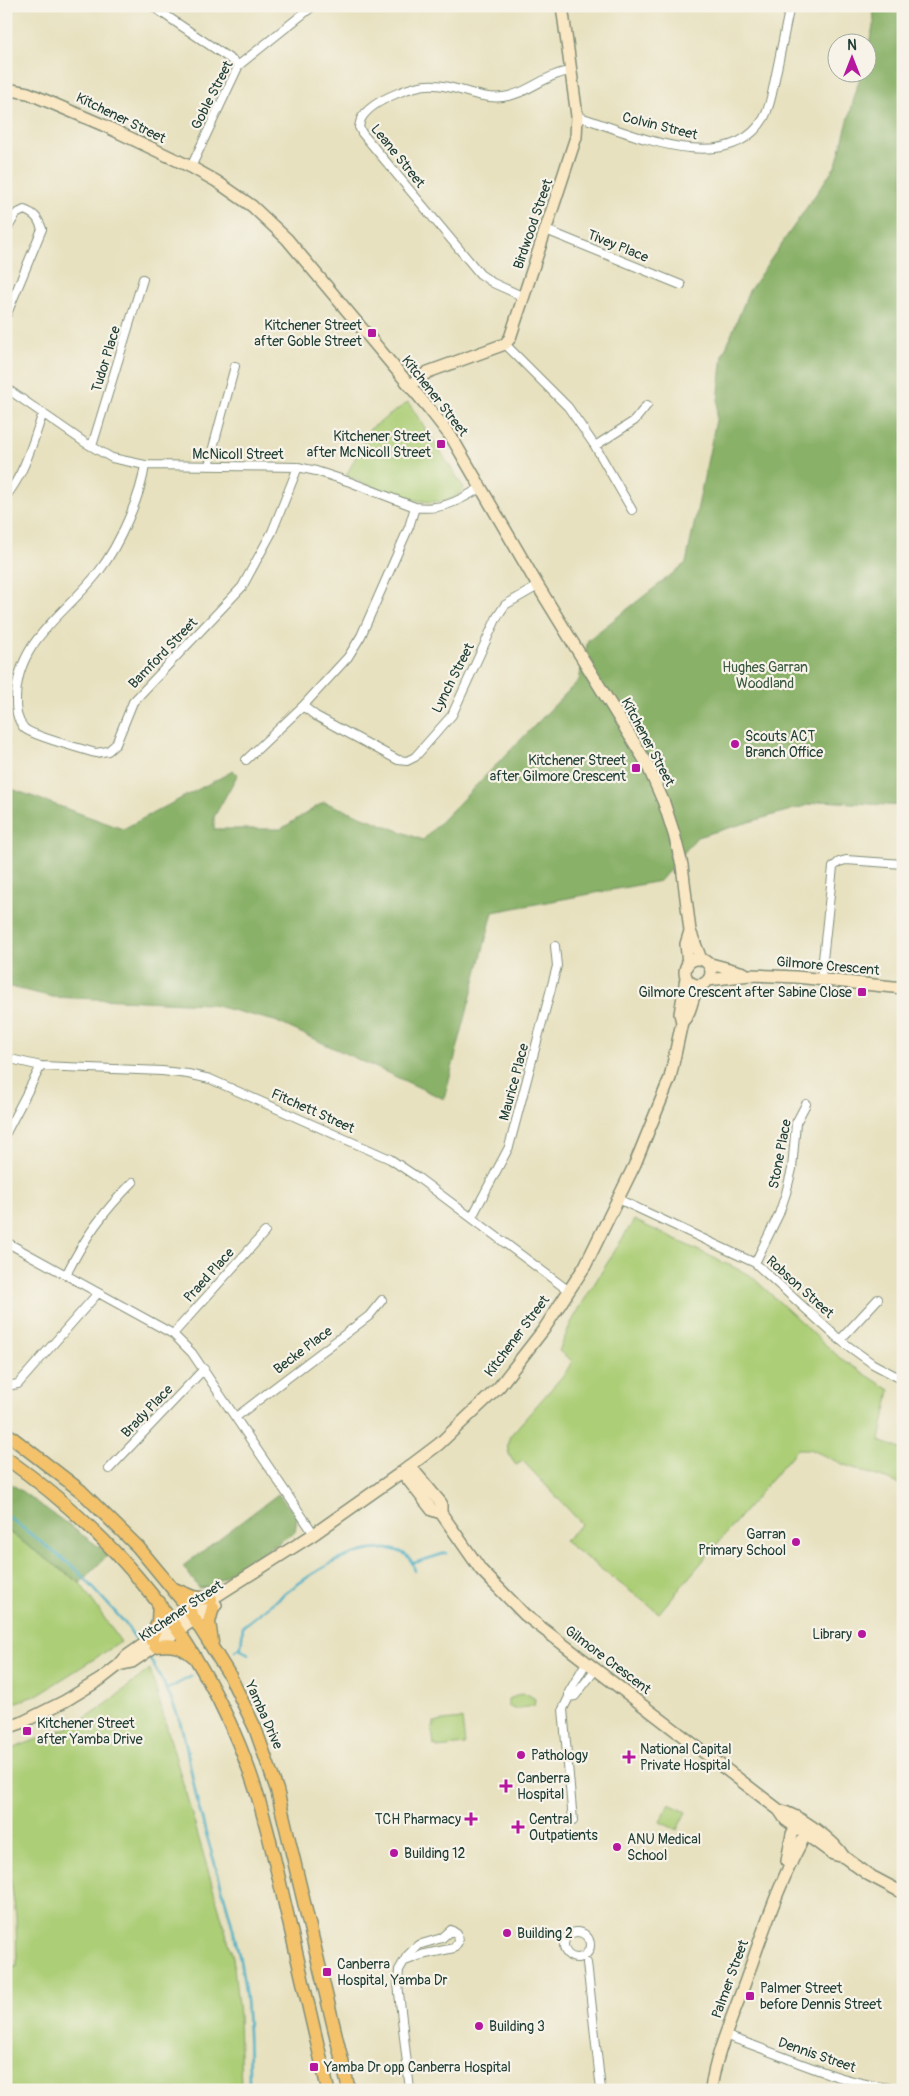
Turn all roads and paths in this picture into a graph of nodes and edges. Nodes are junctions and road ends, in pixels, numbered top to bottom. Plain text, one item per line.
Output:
1 (152, 6) edge
2 (314, 6) edge
3 (790, 6) edge
4 (564, 7) edge
5 (240, 65) junction
6 (571, 71) junction
7 (6, 89) edge
8 (577, 116) junction
9 (191, 167) junction
10 (546, 230) junction
11 (6, 231) edge
12 (143, 279) dead end
13 (681, 285) dead end
14 (524, 297) junction
15 (6, 316) edge
16 (505, 344) junction
17 (235, 366) dead end
18 (410, 385) junction
19 (6, 388) edge
20 (647, 405) dead end
21 (43, 413) junction
22 (92, 446) junction
23 (595, 446) junction
24 (145, 466) junction
25 (211, 466) junction
26 (298, 467) junction
27 (480, 488) junction
28 (6, 496) edge
29 (415, 507) junction
30 (632, 510) dead end
31 (538, 586) junction
32 (303, 706) junction
33 (246, 760) dead end
34 (903, 864) edge
35 (690, 931) junction
36 (555, 946) dead end
37 (704, 961) junction
38 (688, 963) junction
39 (750, 975) junction
40 (686, 978) junction
41 (821, 978) junction
42 (704, 982) junction
43 (903, 988) edge
44 (682, 1022) junction
45 (6, 1058) edge
46 (41, 1066) junction
47 (806, 1104) dead end
48 (6, 1133) edge
49 (133, 1182) dead end
50 (618, 1199) junction
51 (472, 1217) junction
52 (264, 1232) dead end
53 (6, 1242) edge
54 (755, 1263) junction
55 (66, 1275) junction
56 (569, 1291) junction
57 (98, 1293) junction
58 (878, 1299) dead end
59 (382, 1300) dead end
60 (172, 1334) junction
61 (840, 1340) junction
62 (204, 1370) junction
63 (903, 1380) edge
64 (6, 1386) edge
65 (236, 1417) junction
66 (6, 1434) edge
67 (6, 1458) edge
68 (109, 1469) dead end
69 (406, 1469) junction
70 (314, 1534) junction
71 (172, 1588) junction
72 (158, 1602) junction
73 (212, 1603) junction
74 (193, 1616) junction
75 (177, 1627) junction
76 (153, 1643) junction
77 (213, 1647) junction
78 (195, 1657) junction
79 (591, 1667) junction
80 (6, 1728) edge
81 (573, 1821) dead end
82 (803, 1827) junction
83 (903, 1893) edge
84 (588, 1952) junction
85 (577, 1958) junction
86 (405, 1961) junction
87 (588, 1963) junction
88 (726, 2036) junction
89 (342, 2058) junction
90 (861, 2087) edge
91 (903, 2089) edge
92 (328, 2090) edge
93 (349, 2090) edge
94 (357, 2090) edge
95 (410, 2090) edge
96 (601, 2090) edge
97 (711, 2090) edge

1 - 5 street
2 - 5 street, Goble Street
3 - 8 street, Colvin Street
4 - 6 street, Birdwood Street
5 - 9 street, Goble Street
6 - 8 street, Birdwood Street
6 - 14 street, Leane Street
7 - 9 street, Kitchener Street
8 - 10 street, Birdwood Street
9 - 18 street, Kitchener Street
10 - 13 street, Tivey Place
10 - 14 street, Birdwood Street
11 - 15 street
12 - 22 street, Tudor Place
14 - 16 street, Birdwood Street
16 - 18 street
16 - 23 street
17 - 25 street
18 - 27 street, Kitchener Street
19 - 21 street, McNicoll Street
20 - 23 street
21 - 22 street, McNicoll Street
21 - 28 street
22 - 24 street, McNicoll Street
23 - 30 street
24 - 25 street, McNicoll Street
24 - 26 street, Bamford Street
25 - 26 street, McNicoll Street
26 - 29 street, McNicoll Street
27 - 29 street, McNicoll Street
27 - 31 street, Kitchener Street
29 - 32 street
31 - 32 street, Lynch Street
31 - 35 street, Kitchener Street
32 - 33 street
34 - 41 street
35 - 37 street, Kitchener Street
35 - 38 street, Kitchener Street
36 - 51 street, Maurice Place
37 - 38 street
37 - 39 street, Gilmore Crescent
37 - 42 street
38 - 40 street
39 - 41 street, Gilmore Crescent
39 - 42 street, Gilmore Crescent
40 - 42 street
40 - 44 street, Kitchener Street
41 - 43 street, Gilmore Crescent
42 - 44 street, Kitchener Street
44 - 50 street, Kitchener Street
45 - 46 street, Fitchett Street
46 - 48 street
46 - 51 street, Fitchett Street
47 - 54 street, Stone Place
49 - 55 street
50 - 54 street, Robson Street
50 - 56 street, Kitchener Street
51 - 56 street, Fitchett Street
52 - 60 street, Praed Place
53 - 55 street
54 - 61 street, Robson Street
55 - 57 street
56 - 69 street, Kitchener Street
57 - 60 street
57 - 64 street
58 - 61 street
59 - 65 street, Becke Place
60 - 62 street
61 - 63 street, Robson Street
62 - 65 street
62 - 68 street, Brady Place
65 - 70 street
66 - 71 main road, Yamba Drive
67 - 72 main road
69 - 70 street, Kitchener Street
69 - 79 street, Gilmore Crescent
70 - 73 street, Kitchener Street
71 - 73 main road
71 - 74 main road, Yamba Drive
72 - 75 main road
72 - 76 main road
73 - 74 street, Kitchener Street
73 - 77 main road
74 - 75 street, Kitchener Street
74 - 77 main road, Yamba Drive
75 - 76 street, Kitchener Street
75 - 78 main road
76 - 78 main road
76 - 80 street, Kitchener Street
77 - 89 main road, Yamba Drive
78 - 92 main road
79 - 81 street
79 - 82 street, Gilmore Crescent
82 - 83 street, Gilmore Crescent
82 - 88 street, Palmer Street
84 - 85 street
84 - 85 street
84 - 87 street
85 - 87 street
86 - 86 street
86 - 95 street
87 - 96 street
88 - 90 street, Dennis Street
88 - 97 street, Palmer Street
89 - 93 main road, Yamba Drive
89 - 94 main road
90 - 91 street, Dennis Street

